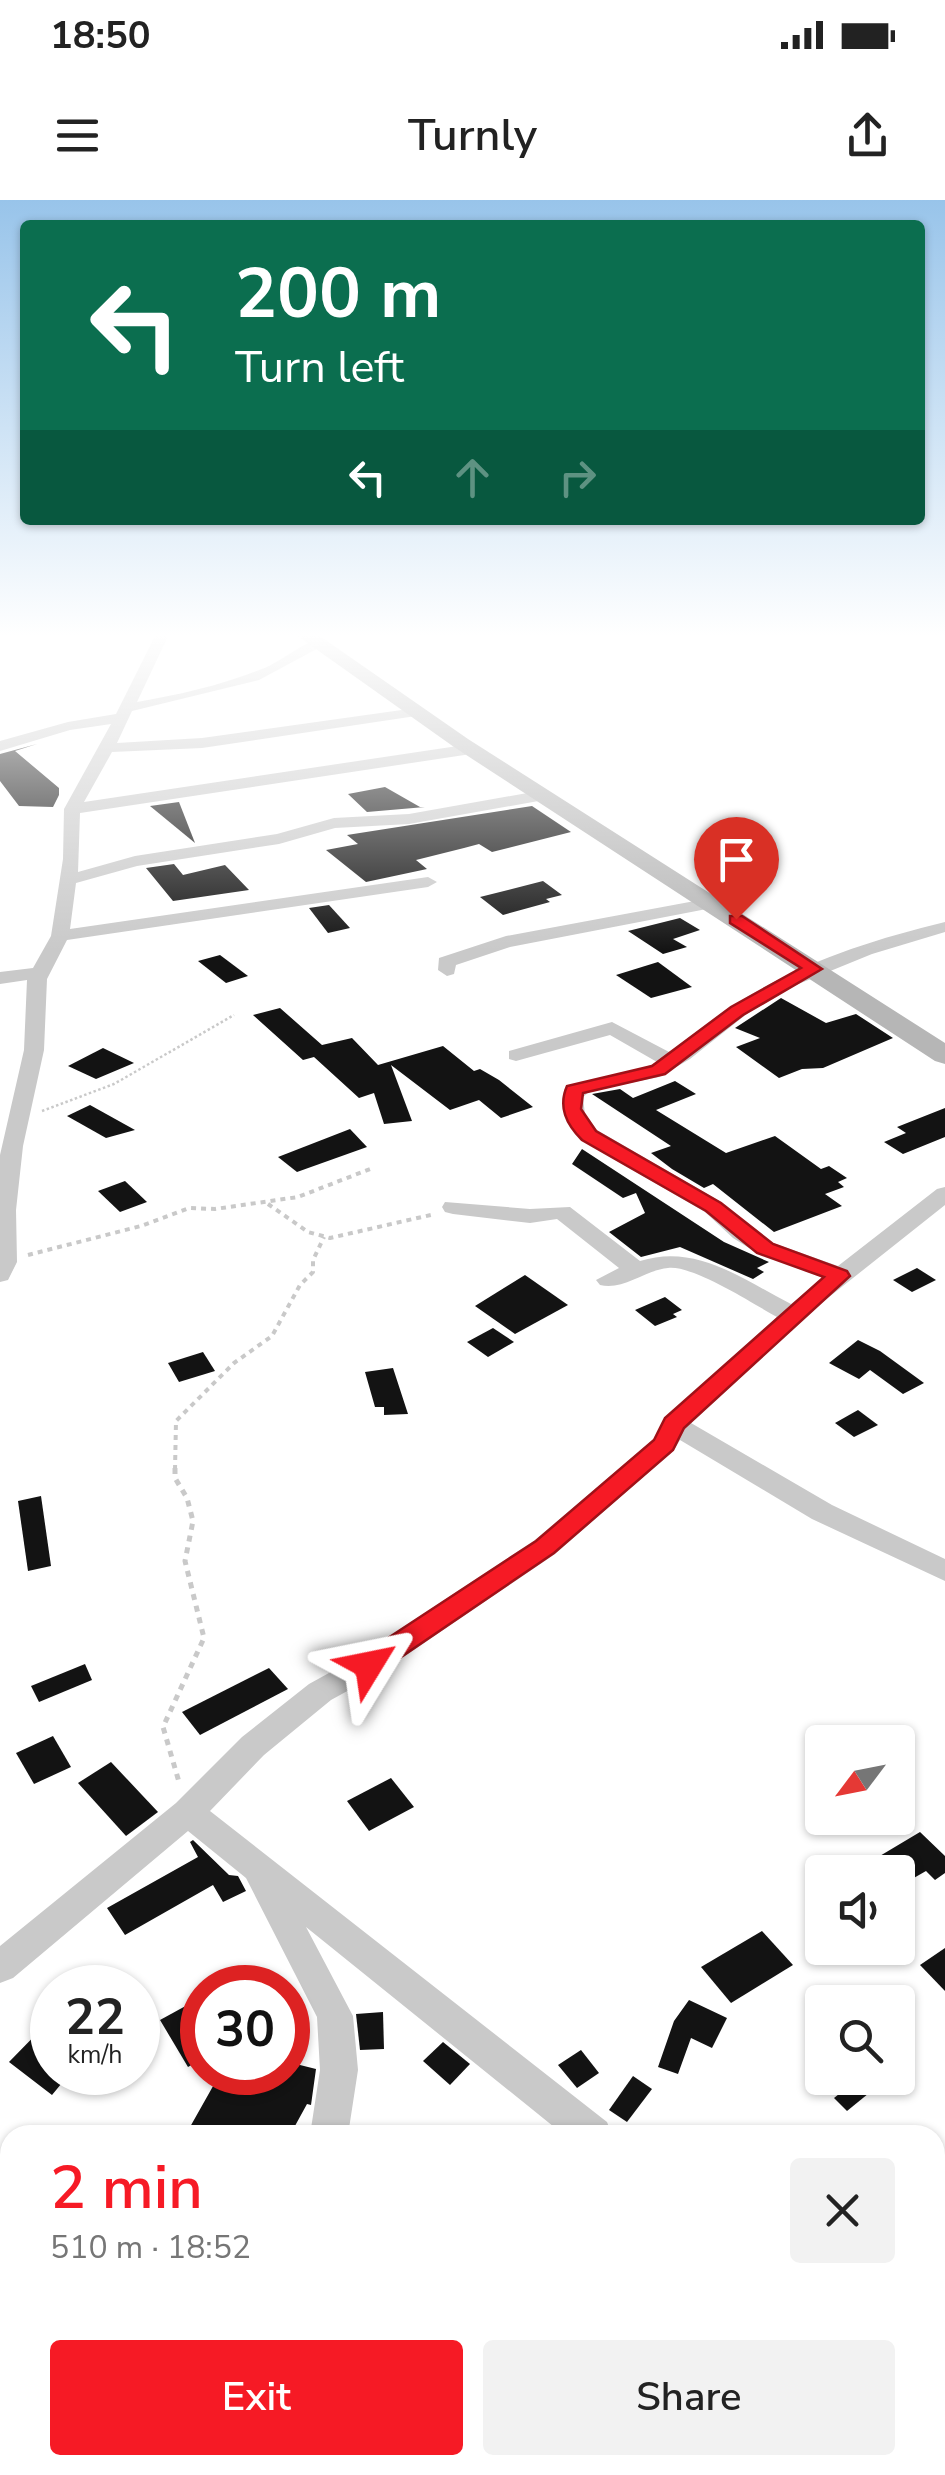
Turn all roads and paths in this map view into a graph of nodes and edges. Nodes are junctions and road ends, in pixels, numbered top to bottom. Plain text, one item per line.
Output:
1 (27, 738) edge
2 (112, 738) edge
3 (235, 738) edge
4 (455, 738) edge
5 (0, 746) edge
6 (107, 748) junction
7 (471, 749) junction
8 (544, 795) junction
9 (72, 809) junction
10 (67, 880) junction
11 (428, 882) dead end
12 (711, 903) junction
13 (945, 927) edge
14 (60, 936) junction
15 (813, 969) junction
16 (448, 970) dead end
17 (40, 972) junction
18 (0, 978) edge
19 (234, 1015) dead end
20 (516, 1055) dead end
21 (945, 1055) edge
22 (672, 1062) junction
23 (19, 1120) junction
24 (370, 1170) dead end
25 (945, 1194) edge
26 (263, 1204) junction
27 (453, 1207) joint
28 (324, 1236) junction
29 (2, 1268) edge
30 (635, 1269) junction
31 (839, 1276) junction
32 (608, 1280) dead end
33 (793, 1315) junction
34 (674, 1424) junction
35 (945, 1571) edge
36 (188, 1812) junction
37 (256, 1866) junction
38 (0, 1968) edge
39 (331, 2125) edge
40 (580, 2125) edge

1 - 5 street
2 - 6 street
3 - 6 street
4 - 7 street
6 - 9 street
7 - 8 street
7 - 9 street
8 - 10 street
8 - 12 street
9 - 10 street
10 - 14 street
11 - 14 street
12 - 15 street
12 - 16 street
13 - 15 street
14 - 17 street
15 - 21 street
15 - 22 street
17 - 18 street
17 - 23 street
19 - 23 path
20 - 22 street
22 - 31 street
23 - 29 street
24 - 26 path
25 - 31 street
26 - 28 path
26 - 29 path
27 - 28 path
27 - 30 street
28 - 36 path
30 - 32 street
30 - 33 street
31 - 33 street
33 - 34 street
34 - 35 street
34 - 36 street
36 - 37 street
36 - 38 street
37 - 39 street
37 - 40 street

